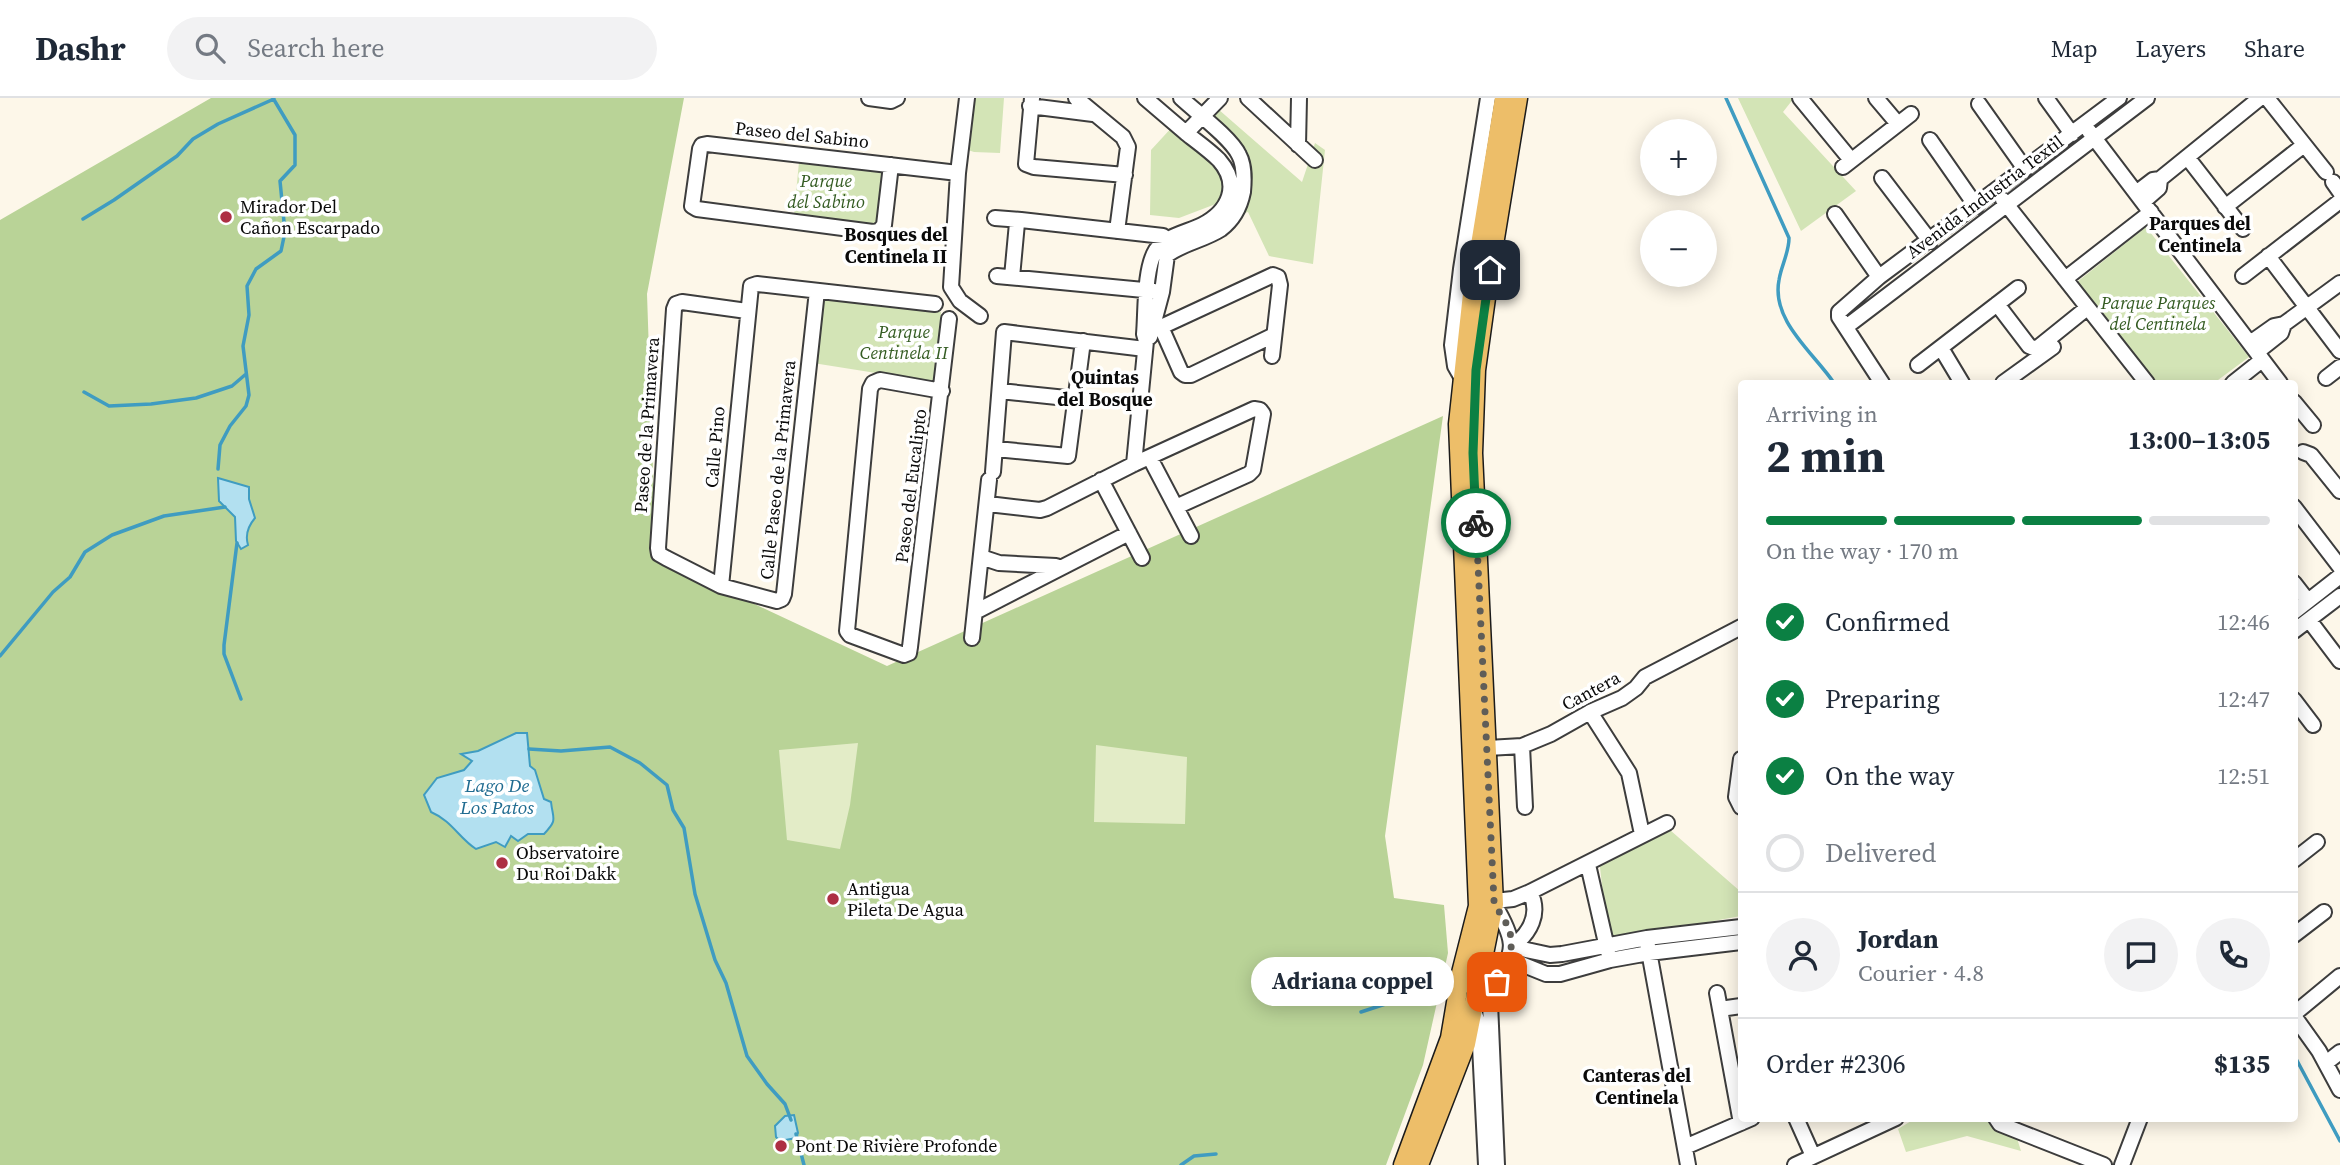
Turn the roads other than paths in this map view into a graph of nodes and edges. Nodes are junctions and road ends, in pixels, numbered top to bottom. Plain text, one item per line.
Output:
1 (869, 98) edge
2 (897, 98) edge
3 (967, 98) edge
4 (1076, 98) edge
5 (1145, 98) edge
6 (1181, 98) edge
7 (1220, 98) edge
8 (1248, 98) edge
9 (1299, 98) edge
10 (1488, 98) edge
11 (1504, 98) edge
12 (1518, 98) edge
13 (1800, 98) edge
14 (1876, 98) edge
15 (2046, 98) edge
16 (2119, 98) edge
17 (2147, 98) edge
18 (2260, 98) edge
19 (2267, 98) edge
20 (1031, 102) edge
21 (1979, 104) dead end
22 (1093, 114) junction
23 (1911, 114) dead end
24 (1202, 117) junction
25 (1898, 124) junction
26 (2078, 129) junction
27 (1186, 133) junction
28 (2095, 139) junction
29 (1930, 140) dead end
30 (1298, 145) junction
31 (2304, 145) junction
32 (1235, 148) junction
33 (2187, 156) junction
34 (1315, 160) dead end
35 (1220, 161) junction
36 (891, 165) junction
37 (2025, 169) junction
38 (958, 173) junction
39 (1125, 175) junction
40 (1882, 178) dead end
41 (1236, 179) junction
42 (2333, 182) edge
43 (1996, 191) junction
44 (2340, 201) edge
45 (2143, 203) junction
46 (2007, 205) junction
47 (1976, 206) junction
48 (2225, 206) junction
49 (1835, 214) dead end
50 (995, 218) dead end
51 (1019, 221) junction
52 (2243, 229) dead end
53 (1117, 231) junction
54 (1930, 241) junction
55 (1172, 245) junction
56 (2268, 256) junction
57 (997, 276) dead end
58 (1879, 276) junction
59 (2243, 276) dead end
60 (1012, 277) junction
61 (2065, 279) junction
62 (2340, 283) edge
63 (951, 287) junction
64 (2018, 288) dead end
65 (817, 291) junction
66 (1155, 291) junction
67 (961, 301) junction
68 (935, 304) junction
69 (1997, 304) junction
70 (2307, 307) junction
71 (747, 311) junction
72 (2090, 312) junction
73 (980, 316) dead end
74 (949, 319) junction
75 (1153, 325) junction
76 (1846, 327) junction
77 (1273, 335) junction
78 (1083, 341) junction
79 (1146, 345) junction
80 (1941, 348) junction
81 (2256, 351) junction
82 (2340, 351) edge
83 (1272, 356) dead end
84 (1918, 365) dead end
85 (2340, 367) edge
86 (2326, 378) dead end
87 (2277, 379) edge
88 (1463, 380) junction
89 (1879, 380) edge
90 (1960, 380) edge
91 (2007, 380) edge
92 (2145, 380) edge
93 (2235, 380) edge
94 (942, 391) junction
95 (1000, 391) junction
96 (1076, 399) junction
97 (2298, 407) edge
98 (2313, 425) dead end
99 (996, 449) junction
100 (2303, 452) dead end
101 (1150, 458) junction
102 (1134, 464) junction
103 (1101, 480) junction
104 (2340, 491) edge
105 (988, 504) junction
106 (1176, 507) junction
107 (2298, 512) edge
108 (1129, 533) junction
109 (1191, 536) dead end
110 (658, 548) joint
111 (981, 557) junction
112 (1142, 558) dead end
113 (1060, 566) junction
114 (2340, 567) edge
115 (2340, 576) edge
116 (721, 586) junction
117 (2298, 588) edge
118 (2326, 588) junction
119 (2338, 600) edge
120 (2308, 601) junction
121 (2298, 609) edge
122 (976, 611) junction
123 (2309, 620) junction
124 (2298, 628) edge
125 (1738, 629) edge
126 (972, 638) dead end
127 (2340, 661) edge
128 (2298, 705) edge
129 (1590, 712) junction
130 (2313, 725) dead end
131 (1522, 746) junction
132 (1488, 748) junction
133 (1525, 807) dead end
134 (1667, 823) dead end
135 (1642, 834) junction
136 (2317, 842) dead end
137 (2298, 857) edge
138 (1589, 869) dead end
139 (1530, 892) junction
140 (1494, 903) junction
141 (2324, 912) dead end
142 (1738, 927) edge
143 (1708, 930) junction
144 (2298, 932) edge
145 (1647, 937) junction
146 (1738, 942) edge
147 (1605, 944) junction
148 (1710, 946) junction
149 (1467, 953) junction
150 (1649, 953) junction
151 (1508, 959) junction
152 (1610, 960) junction
153 (1481, 967) junction
154 (2340, 976) edge
155 (1459, 985) junction
156 (1717, 993) dead end
157 (1492, 994) junction
158 (1474, 1006) junction
159 (1738, 1006) edge
160 (1720, 1009) junction
161 (2298, 1012) edge
162 (2298, 1020) edge
163 (2340, 1052) edge
164 (1736, 1063) edge
165 (2326, 1063) junction
166 (2340, 1090) edge
167 (1745, 1122) edge
168 (1798, 1122) edge
169 (1887, 1122) edge
170 (1999, 1122) edge
171 (2138, 1122) edge
172 (1685, 1147) junction
173 (1813, 1156) junction
174 (1413, 1159) edge
175 (1486, 1165) edge
176 (1497, 1165) edge
177 (1688, 1165) edge
178 (1795, 1165) edge
179 (2104, 1165) edge
180 (2122, 1165) edge

1 - 2 street
3 - 38 street
4 - 22 street
5 - 27 street
6 - 24 street
7 - 24 street
8 - 30 street
9 - 30 street
10 - 88 street
11 - 88 main road
12 - 132 main road
13 - 25 street
14 - 25 street
15 - 26 street
16 - 26 street, Avenida Industria Textil
17 - 28 street, Avenida Industria Textil
18 - 33 street
19 - 31 street
20 - 22 street
20 - 39 street
21 - 37 street
22 - 39 street
23 - 25 street
24 - 27 street
24 - 32 street
26 - 28 street
26 - 37 street, Avenida Industria Textil
27 - 35 street
28 - 45 street
28 - 46 street, Avenida Industria Textil
29 - 47 street
30 - 34 street
31 - 42 street
31 - 48 street
32 - 35 street
32 - 41 street
33 - 45 street
33 - 48 street
35 - 41 street
36 - 36 street, Paseo del Sabino
36 - 38 street, Paseo del Sabino
37 - 43 street, Avenida Industria Textil
38 - 63 street
39 - 53 street
40 - 54 street
41 - 55 street
43 - 46 street
43 - 47 street, Avenida Industria Textil
44 - 56 street
45 - 61 street
45 - 81 street
46 - 61 street
46 - 76 street, Avenida Industria Textil
47 - 54 street, Avenida Industria Textil
48 - 52 street
49 - 58 street
50 - 51 street
51 - 53 street
51 - 60 street
53 - 55 street
54 - 58 street, Avenida Industria Textil
55 - 66 street
56 - 59 street
56 - 70 street
57 - 60 street
58 - 76 street, Avenida Industria Textil
60 - 66 street
61 - 72 street
62 - 70 street
63 - 67 street
63 - 68 street
64 - 69 street
65 - 68 street
65 - 71 street
65 - 116 street, Calle Paseo de la Primavera
66 - 75 street
67 - 73 street
67 - 74 street
68 - 74 street
69 - 72 street
69 - 80 street
70 - 81 street
70 - 82 street
71 - 110 street, Paseo de la Primavera
71 - 116 street, Calle Pino
72 - 91 street
72 - 92 street
74 - 94 street, Paseo del Eucalipto
75 - 77 street
75 - 77 street
75 - 79 street
76 - 89 street
77 - 83 street
78 - 79 street
78 - 95 street
78 - 96 street
79 - 102 street
80 - 84 street
80 - 90 street
81 - 87 street
81 - 93 street
85 - 86 street
88 - 149 main road
94 - 94 street, Paseo del Eucalipto
95 - 96 street
95 - 99 street
96 - 99 street
97 - 98 street
99 - 105 street
100 - 104 street
101 - 102 street
101 - 106 street
101 - 106 street
102 - 103 street
103 - 105 street
103 - 108 street
105 - 111 street
106 - 109 street
107 - 114 street
108 - 112 street
108 - 113 street
110 - 116 street, Calle Paseo de la Primavera
111 - 113 street
111 - 122 street
113 - 122 street
115 - 118 street
117 - 120 street
118 - 119 street
118 - 120 street
119 - 123 street
120 - 121 street
122 - 126 street
123 - 124 street
123 - 127 street
125 - 129 street, Cantera
128 - 130 street
129 - 131 street, Cantera
129 - 135 street
131 - 132 street, Cantera
131 - 133 street
132 - 140 main road
134 - 135 street
135 - 139 street
136 - 137 street
138 - 147 street
139 - 140 street
139 - 151 street
140 - 151 street
140 - 153 main road
141 - 144 street
142 - 143 street
143 - 145 street
143 - 148 street
145 - 147 street
145 - 150 street
146 - 148 street
147 - 151 street
147 - 152 street
148 - 150 street
149 - 153 main road
149 - 155 main road
150 - 152 street
150 - 172 street
151 - 152 street
151 - 153 main road
151 - 157 street
153 - 158 main road
154 - 161 street
155 - 158 street
155 - 174 main road
156 - 160 street
157 - 158 main road
157 - 176 street
158 - 174 main road
158 - 175 street
159 - 160 street
160 - 164 street
162 - 165 street
163 - 165 street
165 - 166 street
167 - 172 street
168 - 173 street
169 - 173 street
170 - 179 street
171 - 180 street
172 - 177 street
173 - 178 street

